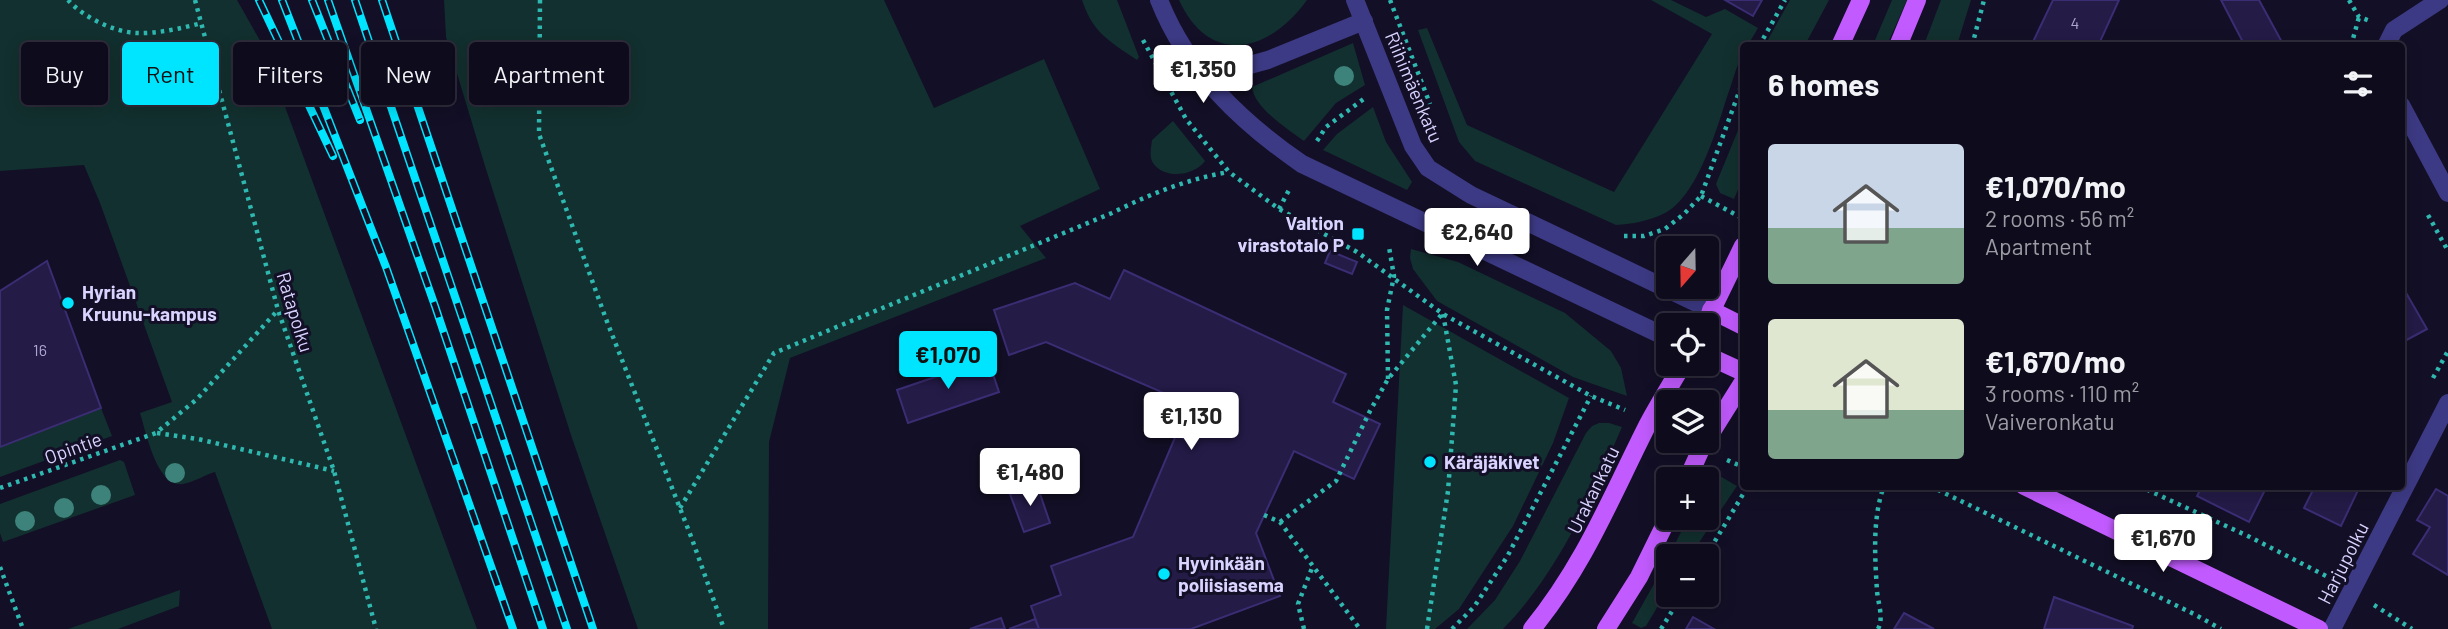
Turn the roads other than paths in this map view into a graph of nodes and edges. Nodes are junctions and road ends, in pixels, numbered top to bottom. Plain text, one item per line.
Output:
1 (1159, 0) edge
2 (1355, 0) edge
3 (1861, 0) edge
4 (1917, 0) edge
5 (2440, 0) edge
6 (1364, 21) junction
7 (2390, 38) edge
8 (1842, 42) edge
9 (1900, 42) edge
10 (1200, 72) junction
11 (2405, 112) edge
12 (2448, 193) edge
13 (1740, 252) edge
14 (1697, 313) edge
15 (1710, 313) edge
16 (1719, 321) edge
17 (1740, 325) edge
18 (1656, 332) edge
19 (1719, 361) edge
20 (1740, 371) edge
21 (1676, 376) edge
22 (1740, 387) edge
23 (2448, 403) edge
24 (1693, 467) edge
25 (2405, 488) edge
26 (2032, 490) edge
27 (2404, 490) edge
28 (1662, 530) edge
29 (1532, 629) edge
30 (1606, 629) edge
31 (2319, 629) edge
32 (2332, 629) edge

1 - 10 street
2 - 6 street, Riihimäenkatu
3 - 8 main road
4 - 9 main road
5 - 7 street
6 - 10 street
6 - 14 street, Riihimäenkatu
10 - 18 street
11 - 12 street
13 - 15 main road
16 - 17 main road
19 - 20 main road
21 - 29 main road, Urakankatu
22 - 24 main road
23 - 25 street, Harjupolku
26 - 31 main road
27 - 32 street, Harjupolku
28 - 30 main road

